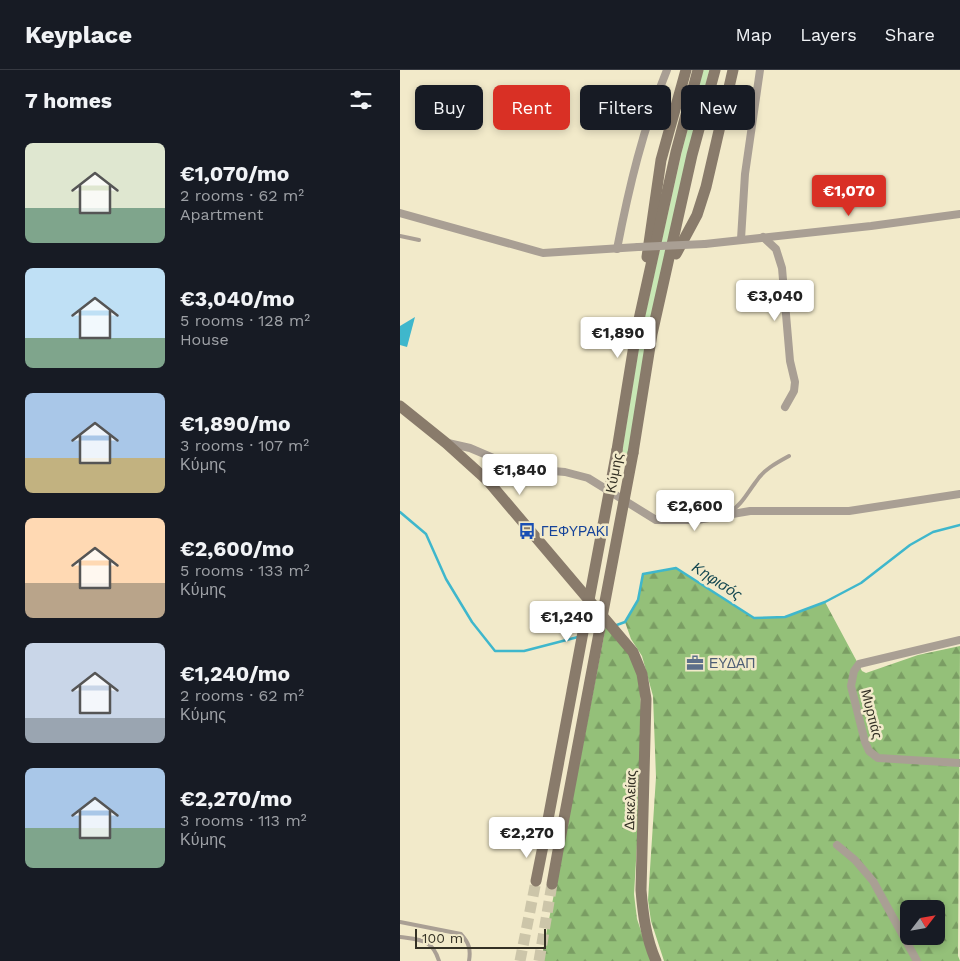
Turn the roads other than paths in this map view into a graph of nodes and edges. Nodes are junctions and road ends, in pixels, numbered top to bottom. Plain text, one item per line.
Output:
1 (667, 70) edge
2 (686, 70) edge
3 (698, 70) edge
4 (715, 70) edge
5 (733, 70) edge
6 (760, 70) edge
7 (400, 213) edge
8 (960, 214) edge
9 (400, 236) edge
10 (762, 237) junction
11 (741, 239) junction
12 (419, 240) dead end
13 (617, 249) junction
14 (649, 273) junction
15 (665, 275) junction
16 (400, 406) edge
17 (785, 407) dead end
18 (446, 443) junction
19 (789, 456) dead end
20 (960, 494) edge
21 (727, 514) junction
22 (960, 640) edge
23 (960, 763) edge
24 (838, 845) dead end
25 (536, 881) tunnel mouth
26 (552, 884) tunnel mouth
27 (400, 922) edge
28 (400, 937) edge
29 (439, 961) edge
30 (469, 961) edge
31 (656, 961) edge
32 (917, 961) edge

1 - 13 street
2 - 14 main road
3 - 14 main road, Κύμης
4 - 15 main road, Κύμης
5 - 15 main road
6 - 11 street
7 - 13 street
8 - 10 street
9 - 12 lane
10 - 11 street
10 - 17 street
11 - 13 street, bridge
14 - 25 main road, Κύμης, bridge
15 - 26 main road, Κύμης, bridge
16 - 18 main road, Δεκελείας
18 - 21 street
18 - 31 main road, Δεκελείας
19 - 21 lane
20 - 21 street
22 - 23 street, Μυρτιάς
24 - 32 street
27 - 30 lane
28 - 29 lane

